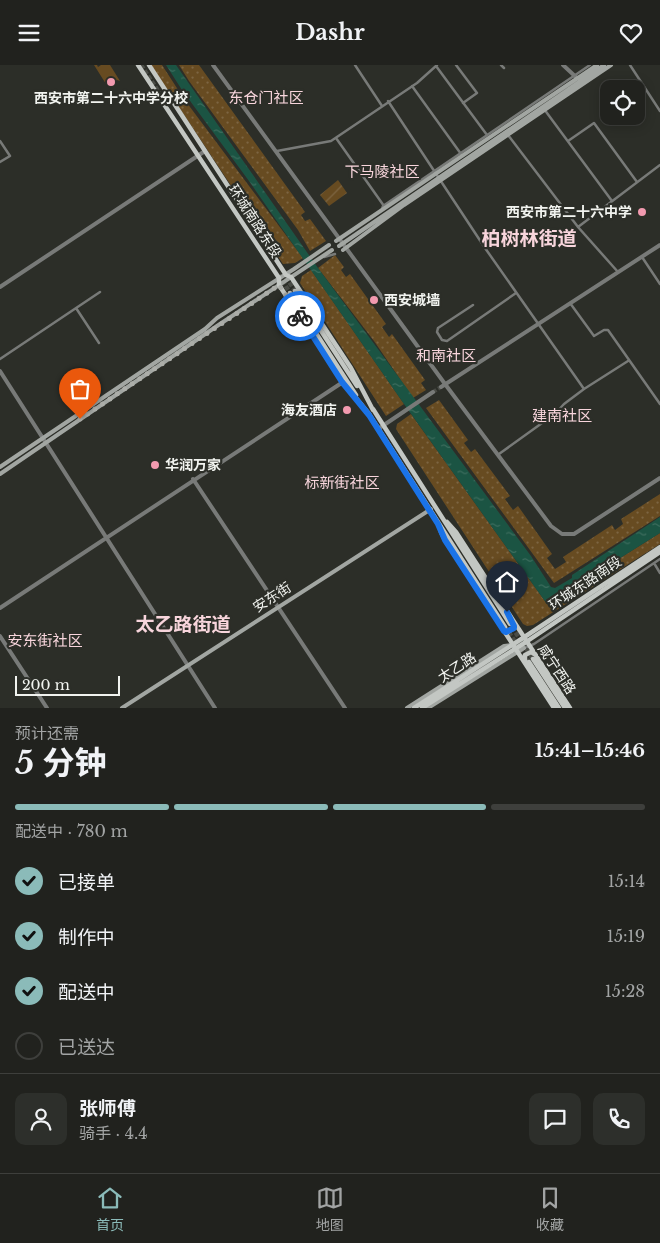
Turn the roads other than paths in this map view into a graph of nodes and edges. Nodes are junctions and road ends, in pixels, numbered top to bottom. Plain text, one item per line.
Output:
1 (138, 65) edge
2 (149, 65) edge
3 (213, 65) edge
4 (355, 65) edge
5 (456, 65) edge
6 (563, 65) edge
7 (590, 65) edge
8 (596, 65) edge
9 (604, 65) edge
10 (611, 65) edge
11 (630, 65) edge
12 (436, 66) edge
13 (576, 77) junction
14 (412, 86) junction
15 (388, 101) junction
16 (463, 103) junction
17 (382, 106) junction
18 (542, 107) junction
19 (660, 111) edge
20 (508, 135) junction
21 (488, 137) junction
22 (336, 138) junction
23 (0, 141) edge
24 (568, 141) junction
25 (205, 151) junction
26 (276, 151) junction
27 (198, 155) junction
28 (461, 155) junction
29 (0, 162) edge
30 (660, 165) edge
31 (436, 176) junction
32 (637, 182) junction
33 (612, 201) junction
34 (384, 207) junction
35 (578, 227) junction
36 (338, 239) junction
37 (341, 244) junction
38 (329, 245) dead end
39 (660, 245) edge
40 (347, 247) junction
41 (342, 250) dead end
42 (334, 252) dead end
43 (642, 257) junction
44 (296, 271) junction
45 (618, 272) junction
46 (286, 275) junction
47 (291, 277) junction
48 (279, 278) junction
49 (660, 284) edge
50 (279, 285) junction
51 (0, 287) edge
52 (100, 291) dead end
53 (516, 293) junction
54 (570, 303) junction
55 (473, 305) dead end
56 (76, 308) junction
57 (537, 324) junction
58 (99, 343) dead end
59 (0, 359) edge
60 (628, 361) junction
61 (0, 371) edge
62 (342, 382) junction
63 (443, 385) junction
64 (584, 389) junction
65 (433, 392) tunnel mouth
66 (660, 404) edge
67 (374, 410) junction
68 (369, 415) junction
69 (384, 425) junction
70 (378, 429) junction
71 (44, 438) junction
72 (47, 442) junction
73 (499, 454) junction
74 (0, 467) edge
75 (0, 474) edge
76 (660, 478) edge
77 (193, 479) junction
78 (436, 506) junction
79 (429, 510) junction
80 (107, 537) junction
81 (660, 547) edge
82 (660, 552) edge
83 (651, 557) junction
84 (660, 559) edge
85 (654, 563) junction
86 (660, 573) edge
87 (278, 606) junction
88 (0, 608) edge
89 (508, 626) junction
90 (0, 636) edge
91 (526, 642) junction
92 (514, 649) junction
93 (524, 649) joint
94 (530, 660) junction
95 (188, 665) junction
96 (47, 708) edge
97 (122, 708) edge
98 (215, 708) edge
99 (345, 708) edge
100 (407, 708) edge
101 (414, 708) edge
102 (422, 708) edge
103 (428, 708) edge
104 (554, 708) edge
105 (559, 708) edge
106 (565, 708) edge
107 (570, 708) edge

1 - 27 main road, 环城南路东段
2 - 25 main road, 环城南路东段
3 - 26 street
4 - 17 street
5 - 16 street
6 - 13 street
7 - 13 street
8 - 13 main road
9 - 18 main road
10 - 18 main road
11 - 19 street
12 - 14 street
12 - 16 street
13 - 18 main road
13 - 21 street
14 - 15 street
14 - 28 street
15 - 17 street
15 - 31 street
16 - 21 street
17 - 22 street
18 - 20 main road
18 - 21 main road
18 - 24 street
18 - 31 main road
20 - 31 main road
20 - 35 street
21 - 28 main road
22 - 26 street
22 - 34 street
23 - 29 street
24 - 32 street
24 - 33 street
25 - 27 street
25 - 46 main road, 环城南路东段
26 - 36 street
27 - 48 main road, 环城南路东段
27 - 51 street
28 - 31 main road
30 - 32 street
31 - 34 main road
31 - 37 main road
31 - 40 main road
31 - 53 street
32 - 33 street
33 - 35 street
34 - 36 main road
35 - 45 street
36 - 37 street
37 - 40 street
38 - 44 main road
39 - 43 street
40 - 41 main road
40 - 63 street
42 - 44 main road
43 - 45 street
43 - 49 street
44 - 46 main road
44 - 47 main road
45 - 54 street
46 - 47 main road, 环城南路东段
46 - 48 main road
47 - 50 main road
47 - 67 main road
48 - 50 main road, 环城南路东段
48 - 71 main road
50 - 62 main road
50 - 72 main road
52 - 56 street
53 - 55 street
53 - 57 street
54 - 57 street
54 - 60 street
56 - 58 street
56 - 59 street
57 - 63 street
57 - 64 street
60 - 64 street
60 - 66 street
61 - 71 street
62 - 68 main road
62 - 77 street
63 - 73 street
64 - 73 street
65 - 69 street
67 - 68 main road
67 - 69 main road
68 - 70 main road
69 - 70 street
69 - 78 main road
70 - 79 main road
71 - 72 street
71 - 74 main road
72 - 75 main road
72 - 80 street
73 - 76 street
77 - 80 street
77 - 87 street
78 - 79 main road, 安东街
78 - 89 main road
79 - 87 main road, 安东街
79 - 89 main road
80 - 88 street
80 - 95 street
81 - 91 main road, 环城东路南段
82 - 83 main road, 环城东路南段
83 - 85 street
83 - 91 main road, 环城东路南段
84 - 85 street
85 - 86 street
85 - 91 street
87 - 95 main road, 安东街
87 - 99 street
89 - 91 main road
89 - 92 main road
90 - 96 street
91 - 92 main road
91 - 93 street
91 - 94 main road, 咸宁西路
92 - 93 main road
92 - 94 main road, 咸宁西路
92 - 100 main road
92 - 101 main road, 太乙路
92 - 102 main road, 太乙路
92 - 103 main road
94 - 104 main road, 咸宁西路
94 - 105 main road, 咸宁西路
94 - 106 main road, 咸宁西路
94 - 107 main road, 咸宁西路
95 - 97 main road, 安东街
95 - 98 street

